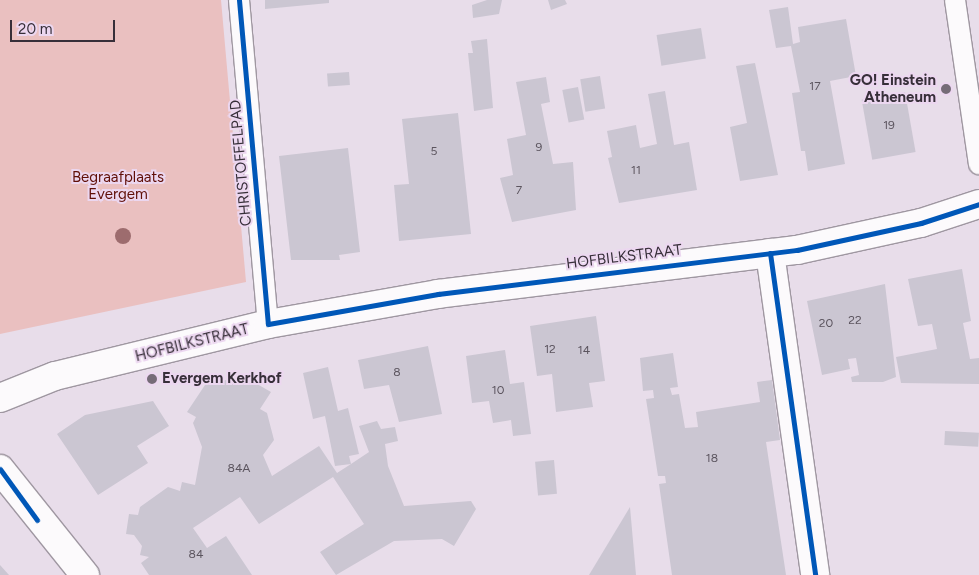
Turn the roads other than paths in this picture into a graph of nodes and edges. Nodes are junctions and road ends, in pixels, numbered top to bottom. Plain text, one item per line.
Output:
1 (239, 0) edge
2 (955, 0) edge
3 (979, 164) edge
4 (979, 204) edge
5 (770, 253) junction
6 (268, 324) junction
7 (0, 398) edge
8 (0, 469) edge
9 (85, 575) edge
10 (815, 575) edge

1 - 6 lane, CHRISTOFFELPAD
2 - 3 lane
4 - 5 street, HOFBILKSTRAAT
5 - 6 street, HOFBILKSTRAAT
5 - 10 street
6 - 7 street, HOFBILKSTRAAT
8 - 9 street

